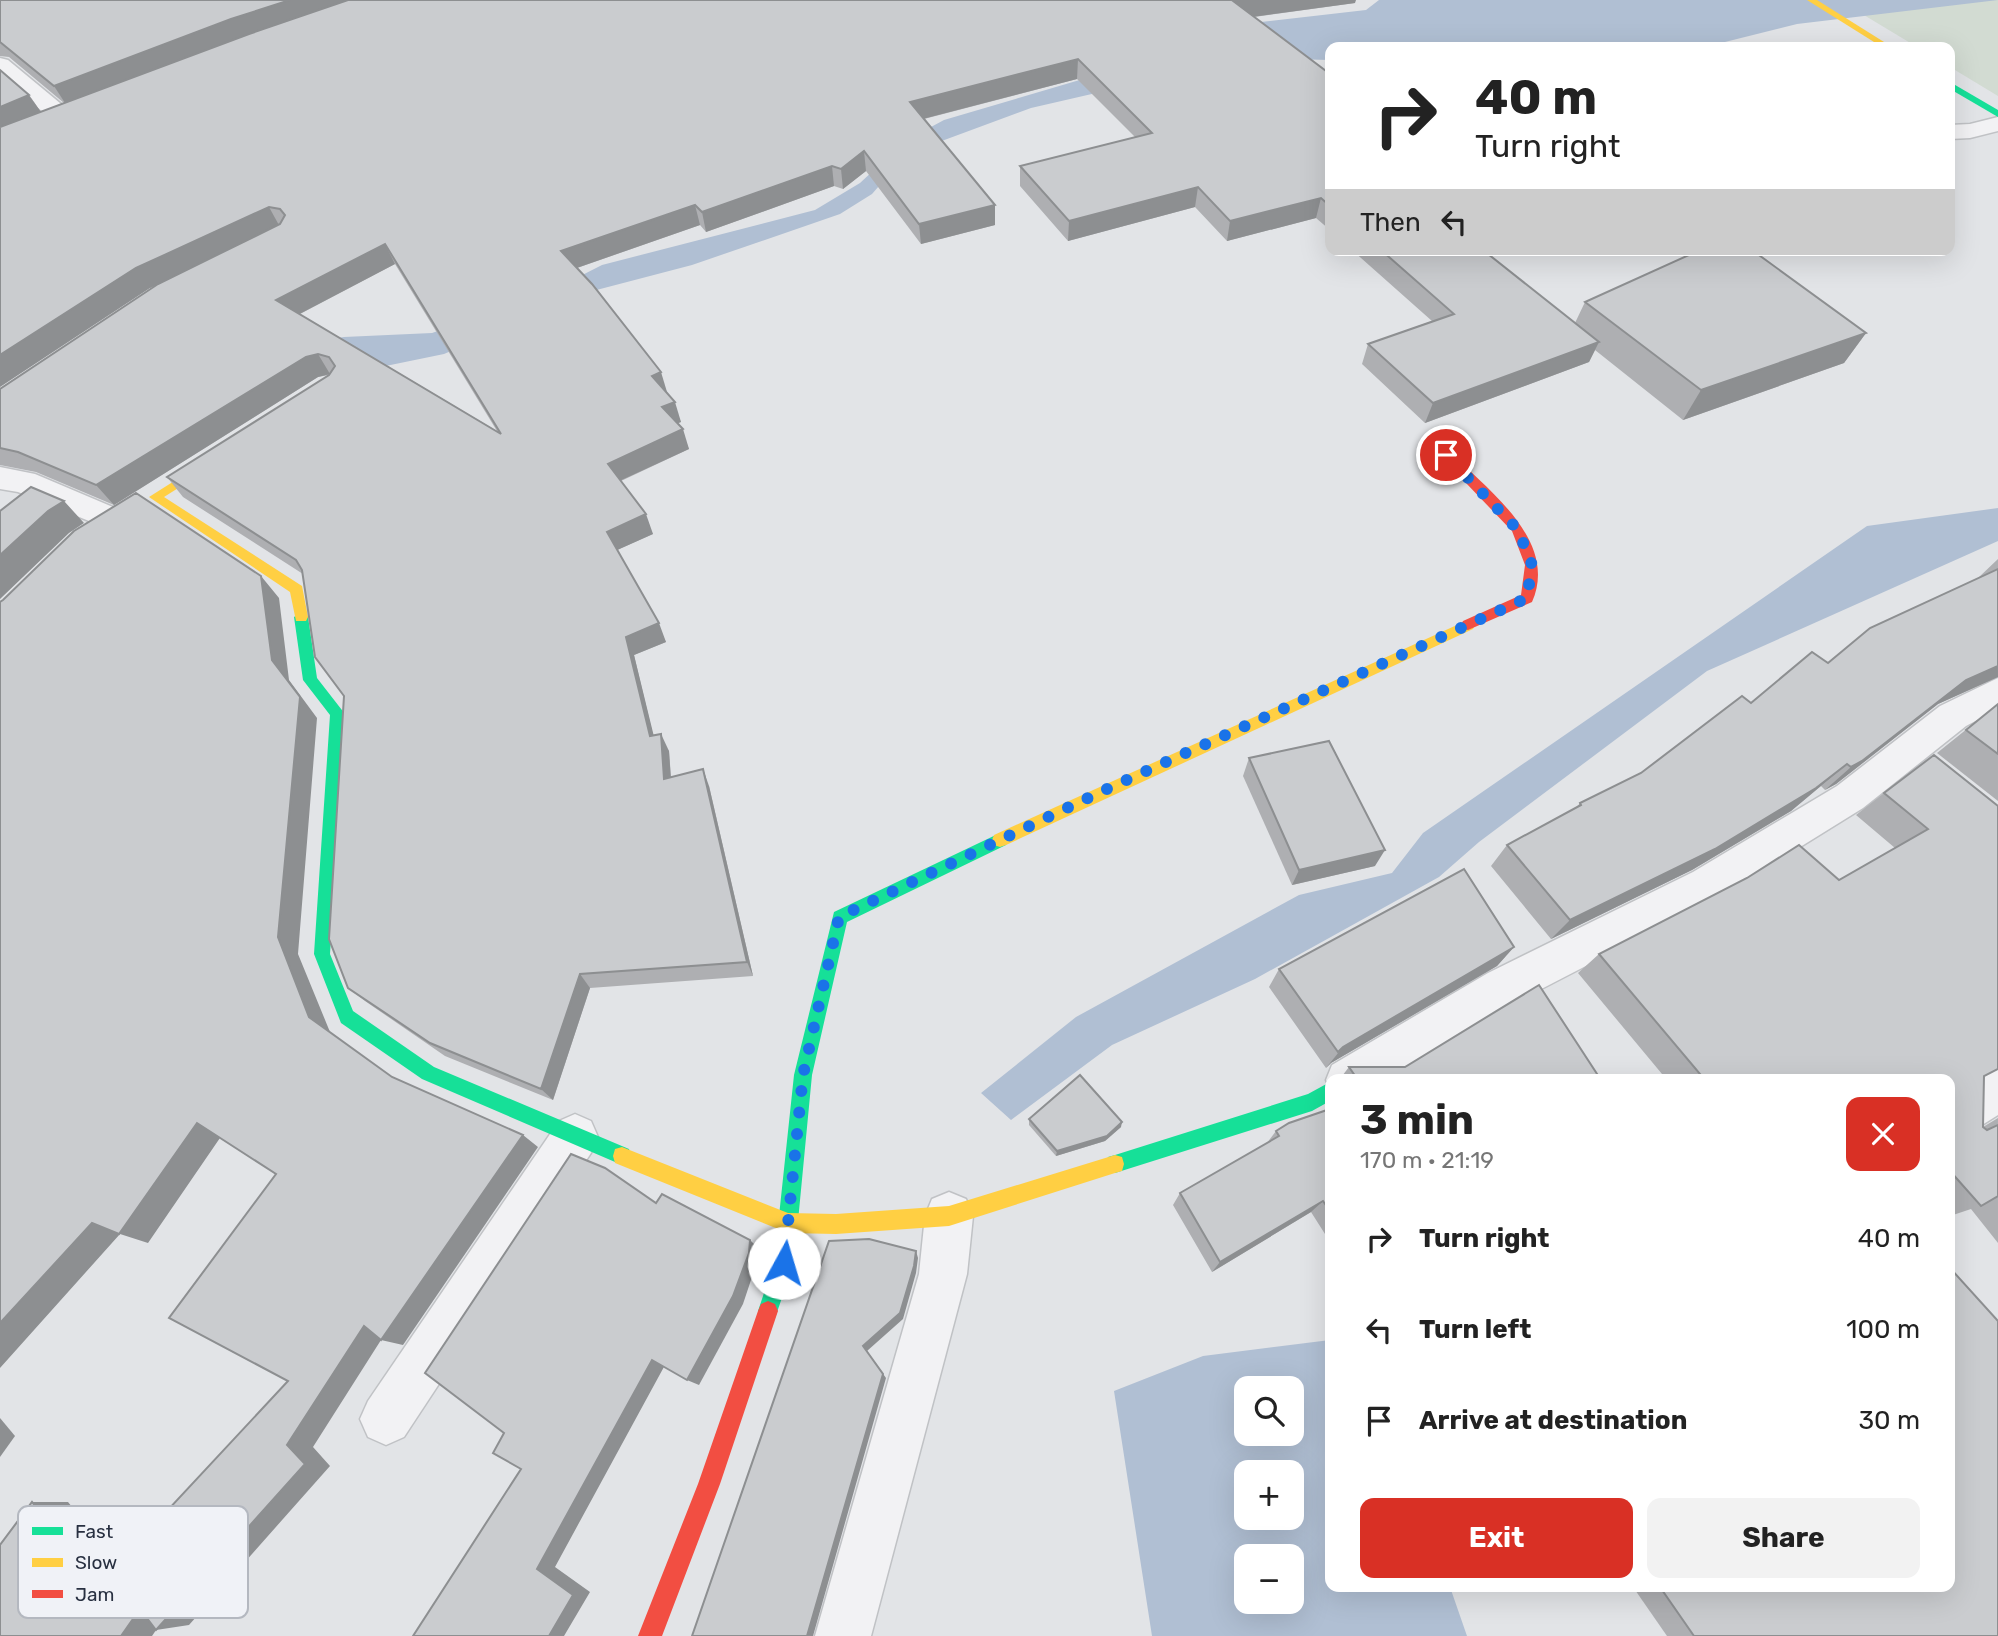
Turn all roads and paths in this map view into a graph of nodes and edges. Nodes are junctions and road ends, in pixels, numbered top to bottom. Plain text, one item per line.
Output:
1 (1811, 0) edge
2 (1880, 42) edge
3 (0, 65) edge
4 (29, 88) junction
5 (1955, 88) edge
6 (0, 99) edge
7 (1998, 114) edge
8 (1998, 124) edge
9 (38, 128) edge
10 (1955, 132) edge
11 (233, 447) edge
12 (1446, 455) dead end
13 (0, 478) edge
14 (155, 497) junction
15 (116, 521) junction
16 (82, 543) edge
17 (1998, 692) edge
18 (1907, 753) junction
19 (1938, 777) edge
20 (1358, 1074) edge
21 (1998, 1090) edge
22 (1325, 1094) edge
23 (1955, 1116) edge
24 (575, 1137) junction
25 (949, 1216) junction
26 (788, 1223) junction
27 (386, 1419) dead end
28 (650, 1636) edge
29 (843, 1636) edge

1 - 2 street
3 - 4 street
4 - 6 street
4 - 9 street
5 - 7 street
8 - 10 street
11 - 14 street
12 - 26 street
13 - 15 street
14 - 15 street
14 - 24 street
15 - 16 street
17 - 18 street
18 - 19 street
18 - 20 street
21 - 23 street
22 - 25 street
24 - 26 street
24 - 27 street
25 - 26 street
25 - 29 street
26 - 28 street

